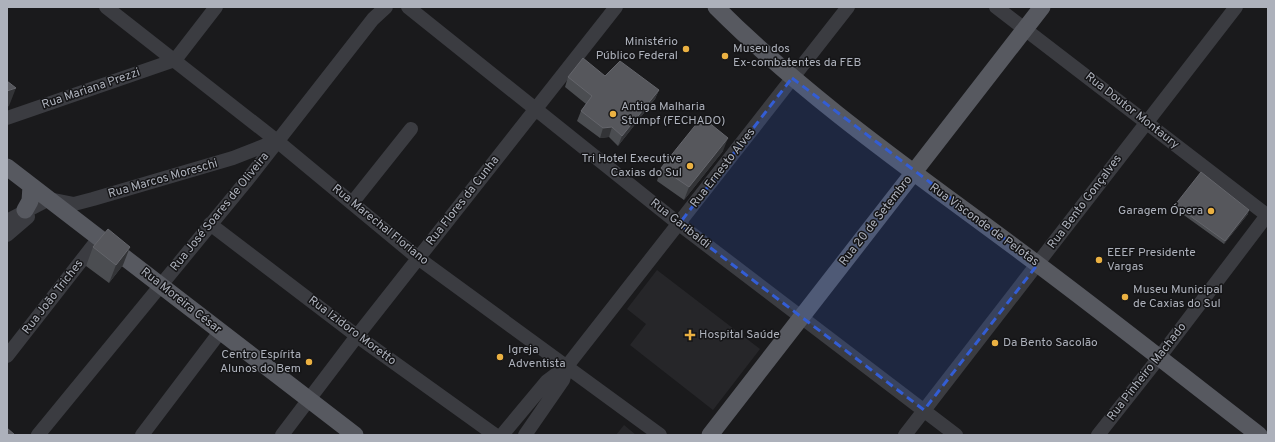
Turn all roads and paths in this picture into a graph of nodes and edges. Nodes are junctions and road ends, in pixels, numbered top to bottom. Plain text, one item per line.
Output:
1 (106, 7) edge
2 (216, 7) edge
3 (386, 7) edge
4 (408, 7) edge
5 (616, 7) edge
6 (716, 7) edge
7 (848, 7) edge
8 (996, 7) edge
9 (1042, 7) edge
10 (1236, 7) edge
11 (1025, 29) junction
12 (175, 60) junction
13 (792, 78) junction
14 (535, 110) junction
15 (7, 118) edge
16 (1146, 122) junction
17 (411, 129) dead end
18 (277, 141) junction
19 (233, 158) junction
20 (7, 167) edge
21 (914, 173) junction
22 (248, 179) junction
23 (31, 186) junction
24 (93, 199) junction
25 (52, 202) junction
26 (352, 203) junction
27 (26, 210) junction
28 (1268, 215) edge
29 (7, 221) edge
30 (210, 224) junction
31 (679, 224) junction
32 (93, 233) junction
33 (7, 234) edge
34 (418, 258) junction
35 (1038, 264) junction
36 (160, 285) junction
37 (801, 316) junction
38 (220, 332) junction
39 (357, 336) junction
40 (7, 356) edge
41 (1158, 359) junction
42 (567, 366) junction
43 (309, 400) junction
44 (924, 410) junction
45 (38, 435) edge
46 (142, 435) edge
47 (282, 435) edge
48 (355, 435) edge
49 (495, 435) edge
50 (502, 435) edge
51 (525, 435) edge
52 (660, 435) edge
53 (710, 435) edge
54 (905, 435) edge
55 (956, 435) edge
56 (1098, 435) edge
57 (1260, 435) edge

1 - 12 street, Rua Marechal Floriano
2 - 12 street
3 - 18 street, Rua José Soares de Oliveira
4 - 14 street, Rua Garibaldi
5 - 14 street, Rua Flores da Cunha
6 - 13 main road, Rua Visconde de Pelotas
7 - 13 street, Rua Ernesto Alves
8 - 11 street, Rua Doutor Montaury
9 - 11 main road, Rua 20 de Setembro
10 - 16 street, Rua Bento Gonçalves
11 - 16 street, Rua Doutor Montaury
11 - 21 main road, Rua 20 de Setembro
12 - 15 street, Rua Mariana Prezzi
12 - 18 street, Rua Marechal Floriano
13 - 21 main road, Rua Visconde de Pelotas
13 - 31 street, Rua Ernesto Alves
14 - 31 street, Rua Garibaldi
14 - 34 street, Rua Flores da Cunha
16 - 28 street, Rua Doutor Montaury
16 - 35 street, Rua Bento Gonçalves
17 - 26 street
18 - 19 street, Rua Marcos Moreschi
18 - 22 street, Rua José Soares de Oliveira
18 - 26 street, Rua Marechal Floriano
19 - 22 street, Rua Marcos Moreschi
19 - 24 street, Rua Marcos Moreschi
20 - 23 main road, Rua Moreira César
21 - 35 main road, Rua Visconde de Pelotas
21 - 37 main road, Rua 20 de Setembro
22 - 30 street, Rua José Soares de Oliveira
23 - 25 main road, Rua Moreira César
23 - 27 main road
24 - 25 street, Rua Marcos Moreschi
24 - 32 street, Rua Marcos Moreschi
25 - 27 street
25 - 32 main road, Rua Moreira César
25 - 33 street
26 - 34 street, Rua Marechal Floriano
27 - 29 street
28 - 41 street, Rua Pinheiro Machado
30 - 36 street, Rua José Soares de Oliveira
30 - 39 street, Rua Izidoro Moretto
31 - 37 street, Rua Garibaldi
31 - 42 street, Rua Ernesto Alves
32 - 36 main road, Rua Moreira César
32 - 40 street, Rua João Triches
34 - 39 street, Rua Flores da Cunha
34 - 42 street, Rua Marechal Floriano
35 - 41 main road, Rua Visconde de Pelotas
35 - 44 street, Rua Bento Gonçalves
36 - 38 main road, Rua Moreira César
36 - 45 street, Rua José Soares de Oliveira
37 - 44 street, Rua Garibaldi
37 - 53 main road, Rua 20 de Setembro
38 - 43 main road, Rua Moreira César
38 - 46 street
39 - 43 street, Rua Flores da Cunha
39 - 49 street, Rua Izidoro Moretto
41 - 56 street, Rua Pinheiro Machado
41 - 57 main road, Rua Visconde de Pelotas
42 - 50 street, Rua Ernesto Alves
42 - 51 street, Rua Ernesto Alves
42 - 52 street, Rua Marechal Floriano
43 - 47 street, Rua Flores da Cunha
43 - 48 main road, Rua Moreira César
44 - 54 street, Rua Bento Gonçalves
44 - 55 street, Rua Garibaldi

